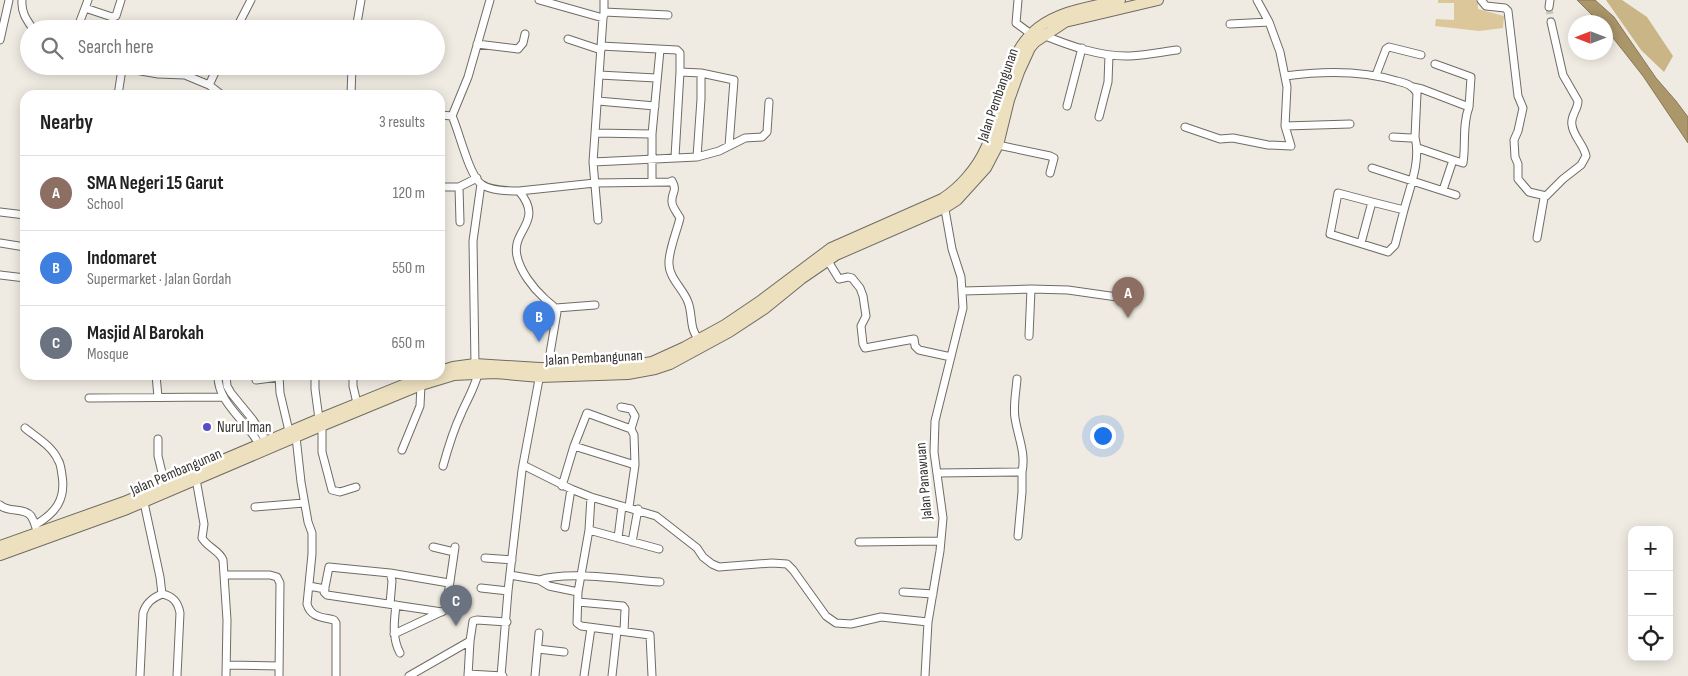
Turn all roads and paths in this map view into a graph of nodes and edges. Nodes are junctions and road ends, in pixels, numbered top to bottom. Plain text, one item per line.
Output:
1 (9, 0) edge
2 (22, 0) edge
3 (88, 0) edge
4 (121, 0) edge
5 (251, 0) edge
6 (361, 0) edge
7 (490, 0) edge
8 (539, 0) edge
9 (604, 0) edge
10 (1018, 0) edge
11 (1120, 0) edge
12 (1158, 0) edge
13 (1258, 0) edge
14 (1481, 0) edge
15 (565, 3) edge
16 (85, 8) junction
17 (604, 15) junction
18 (668, 15) dead end
19 (27, 20) edge
20 (80, 20) edge
21 (241, 20) edge
22 (358, 20) edge
23 (1269, 22) junction
24 (1551, 22) tunnel mouth
25 (1230, 24) dead end
26 (525, 34) dead end
27 (1031, 34) junction
28 (1043, 35) junction
29 (568, 39) dead end
30 (0, 40) edge
31 (477, 44) junction
32 (601, 48) junction
33 (1082, 48) junction
34 (660, 50) junction
35 (1177, 50) dead end
36 (1109, 54) junction
37 (1421, 55) dead end
38 (1435, 64) dead end
39 (680, 72) junction
40 (702, 73) junction
41 (121, 75) edge
42 (185, 75) edge
43 (214, 75) edge
44 (352, 75) edge
45 (599, 75) junction
46 (1376, 75) junction
47 (1285, 76) junction
48 (656, 78) junction
49 (209, 85) junction
50 (1413, 87) junction
51 (119, 90) edge
52 (216, 90) edge
53 (351, 90) edge
54 (598, 101) junction
55 (769, 102) dead end
56 (655, 106) junction
57 (1067, 106) dead end
58 (1469, 107) junction
59 (445, 115) edge
60 (452, 116) junction
61 (1099, 117) dead end
62 (1350, 124) dead end
63 (1285, 126) junction
64 (1185, 127) dead end
65 (595, 133) junction
66 (652, 134) junction
67 (1393, 137) dead end
68 (1415, 137) junction
69 (998, 145) junction
70 (729, 146) junction
71 (1418, 148) junction
72 (674, 156) junction
73 (697, 157) junction
74 (652, 159) junction
75 (1453, 160) junction
76 (593, 162) junction
77 (1372, 168) dead end
78 (1050, 173) dead end
79 (1412, 180) junction
80 (479, 181) junction
81 (595, 182) junction
82 (652, 182) junction
83 (445, 187) edge
84 (459, 187) junction
85 (1443, 190) junction
86 (519, 191) junction
87 (1456, 195) dead end
88 (1546, 196) junction
89 (1372, 202) junction
90 (944, 203) junction
91 (1404, 210) junction
92 (0, 212) edge
93 (20, 215) edge
94 (598, 220) dead end
95 (460, 222) dead end
96 (1537, 238) dead end
97 (0, 243) edge
98 (1361, 243) junction
99 (20, 246) edge
100 (828, 260) junction
101 (0, 274) edge
102 (20, 277) edge
103 (1031, 289) junction
104 (963, 290) junction
105 (771, 298) junction
106 (1124, 298) dead end
107 (595, 305) dead end
108 (556, 308) junction
109 (1029, 336) dead end
110 (699, 339) junction
111 (686, 352) junction
112 (951, 357) junction
113 (445, 369) edge
114 (477, 369) junction
115 (544, 373) junction
116 (445, 378) edge
117 (1017, 379) dead end
118 (156, 380) edge
119 (218, 380) edge
120 (226, 380) edge
121 (279, 380) edge
122 (315, 380) edge
123 (354, 380) edge
124 (415, 380) edge
125 (439, 380) edge
126 (421, 385) junction
127 (158, 397) junction
128 (223, 397) junction
129 (88, 398) dead end
130 (357, 403) junction
131 (621, 407) dead end
132 (253, 420) junction
133 (320, 422) junction
134 (246, 425) junction
135 (24, 428) dead end
136 (631, 429) junction
137 (292, 434) junction
138 (158, 439) dead end
139 (265, 446) junction
140 (574, 446) junction
141 (402, 450) dead end
142 (523, 465) junction
143 (635, 465) junction
144 (443, 466) dead end
145 (1022, 472) junction
146 (937, 473) junction
147 (196, 479) junction
148 (165, 485) junction
149 (562, 486) junction
150 (356, 487) dead end
151 (570, 489) junction
152 (591, 497) junction
153 (143, 498) junction
154 (304, 503) junction
155 (0, 505) edge
156 (255, 507) dead end
157 (626, 507) junction
158 (638, 510) junction
159 (565, 527) dead end
160 (37, 529) junction
161 (589, 530) junction
162 (1018, 536) dead end
163 (618, 538) junction
164 (940, 541) junction
165 (632, 542) junction
166 (859, 542) dead end
167 (0, 546) edge
168 (433, 547) dead end
169 (659, 549) dead end
170 (0, 555) edge
171 (485, 558) dead end
172 (512, 560) junction
173 (390, 574) junction
174 (224, 575) junction
175 (510, 575) junction
176 (581, 576) junction
177 (538, 580) junction
178 (449, 582) junction
179 (660, 582) dead end
180 (309, 586) junction
181 (325, 588) junction
182 (481, 588) dead end
183 (508, 591) junction
184 (578, 592) junction
185 (902, 592) dead end
186 (162, 594) junction
187 (933, 594) junction
188 (578, 602) junction
189 (393, 605) junction
190 (442, 612) junction
191 (506, 622) junction
192 (928, 622) junction
193 (591, 628) junction
194 (620, 631) junction
195 (539, 633) dead end
196 (394, 634) junction
197 (470, 641) junction
198 (538, 649) junction
199 (564, 652) dead end
200 (400, 653) dead end
201 (227, 665) junction
202 (279, 666) junction
203 (423, 668) junction
204 (468, 675) edge
205 (140, 676) edge
206 (177, 676) edge
207 (226, 676) edge
208 (279, 676) edge
209 (336, 676) edge
210 (409, 676) edge
211 (427, 676) edge
212 (501, 676) edge
213 (535, 676) edge
214 (584, 676) edge
215 (612, 676) edge
216 (652, 676) edge
217 (925, 676) edge

1 - 30 street
2 - 19 street
3 - 16 street
4 - 16 street
5 - 21 street
6 - 22 street
7 - 31 street
8 - 15 street
9 - 17 street
10 - 27 street
11 - 27 main road, Jalan Pembangunan
12 - 28 main road, Jalan Pembangunan
13 - 23 street
14 - 88 street
15 - 17 street
16 - 20 street
17 - 18 street
17 - 32 street
23 - 25 street
23 - 47 street
24 - 88 street
26 - 31 street
27 - 90 main road, Jalan Pembangunan
28 - 33 street
28 - 69 main road, Jalan Pembangunan
29 - 32 street
31 - 60 street
32 - 34 street
32 - 45 street
33 - 36 street
33 - 57 street
34 - 39 street
34 - 48 street
35 - 36 street
36 - 61 street
37 - 46 street
38 - 58 street
39 - 40 street
39 - 72 street
40 - 70 street
40 - 73 street
41 - 51 street
42 - 49 street
43 - 49 street
44 - 53 street
45 - 48 street
45 - 54 street
46 - 47 street
46 - 50 street
47 - 63 street
48 - 56 street
49 - 52 street
50 - 58 street
50 - 68 street
54 - 56 street
54 - 65 street
55 - 70 street
56 - 66 street
58 - 75 street
59 - 60 street
60 - 80 street
62 - 63 street
63 - 64 street
65 - 66 street
65 - 76 street
66 - 74 street
67 - 68 street
68 - 71 street
69 - 78 street
69 - 90 main road, Jalan Pembangunan
70 - 73 street
71 - 75 street
71 - 79 street
72 - 73 street
72 - 74 street
74 - 76 street
74 - 82 street
75 - 85 street
76 - 81 street
77 - 79 street
79 - 85 street
79 - 91 street
80 - 84 street
80 - 86 street
80 - 114 street
81 - 82 street
81 - 86 street
81 - 94 street
82 - 110 street
83 - 84 street
84 - 95 street
85 - 87 street
86 - 108 street
88 - 96 street
89 - 91 street
89 - 98 street
89 - 98 street
90 - 100 main road, Jalan Pembangunan
90 - 104 street, Jalan Panawuan
90 - 105 main road, Jalan Pembangunan
91 - 98 street
92 - 93 street
97 - 99 street
100 - 105 main road, Jalan Pembangunan
100 - 112 street
101 - 102 street
103 - 104 street
103 - 106 street
103 - 109 street
104 - 112 street, Jalan Panawuan
105 - 110 main road, Jalan Pembangunan
105 - 111 main road, Jalan Pembangunan
107 - 108 street
108 - 115 street
110 - 111 main road, Jalan Pembangunan
111 - 115 main road, Jalan Pembangunan
112 - 146 street, Jalan Panawuan
113 - 114 main road, Jalan Pembangunan
114 - 115 main road, Jalan Pembangunan
114 - 116 main road, Jalan Pembangunan
114 - 144 street
115 - 142 street
117 - 145 street
118 - 127 street
119 - 128 street
120 - 132 street
121 - 137 street
122 - 133 street
123 - 130 street
124 - 130 main road, Jalan Pembangunan
125 - 126 main road, Jalan Pembangunan
126 - 133 main road, Jalan Pembangunan
126 - 141 street
127 - 128 street
127 - 129 street
128 - 134 street
130 - 133 main road, Jalan Pembangunan
131 - 136 street
132 - 134 street
132 - 139 street
133 - 137 main road, Jalan Pembangunan
133 - 150 street
134 - 139 street
135 - 160 street
136 - 140 street
136 - 143 street
137 - 139 main road, Jalan Pembangunan
137 - 154 street
138 - 148 street
139 - 147 main road, Jalan Pembangunan
139 - 148 main road, Jalan Pembangunan
140 - 143 street
140 - 149 street
142 - 149 street
142 - 172 street
143 - 157 street
145 - 146 street
145 - 162 street
146 - 164 street, Jalan Panawuan
147 - 153 main road, Jalan Pembangunan
147 - 174 street
148 - 153 main road, Jalan Pembangunan
149 - 151 street
151 - 152 street
151 - 159 street
152 - 157 street
152 - 161 street
153 - 160 main road, Jalan Pembangunan
153 - 170 main road, Jalan Pembangunan
153 - 186 street
154 - 156 street
154 - 180 street
155 - 160 street
157 - 158 street
157 - 163 street
158 - 165 street
158 - 192 street
160 - 167 main road, Jalan Pembangunan
161 - 163 street
161 - 176 street
163 - 165 street
164 - 166 street
164 - 187 street, Jalan Panawuan
165 - 169 street
168 - 178 street
171 - 172 street
172 - 175 street
173 - 178 street
173 - 181 street
173 - 189 street
174 - 201 street
174 - 202 street
175 - 177 street
175 - 183 street
176 - 177 street
176 - 179 street
176 - 184 street
177 - 184 street
178 - 190 street
180 - 181 street
180 - 209 street
181 - 189 street
182 - 183 street
183 - 191 street
184 - 188 street
185 - 187 street
186 - 205 street
186 - 206 street
187 - 192 street, Jalan Panawuan
188 - 193 street
188 - 194 street
189 - 190 street
189 - 196 street
190 - 196 street
191 - 197 street
191 - 212 street
192 - 217 street, Jalan Panawuan
193 - 194 street
193 - 214 street
194 - 215 street
194 - 216 street
195 - 198 street
196 - 200 street
197 - 203 street
197 - 204 street
198 - 199 street
198 - 213 street
201 - 202 street
201 - 207 street
202 - 208 street
203 - 210 street
203 - 211 street
204 - 212 street

